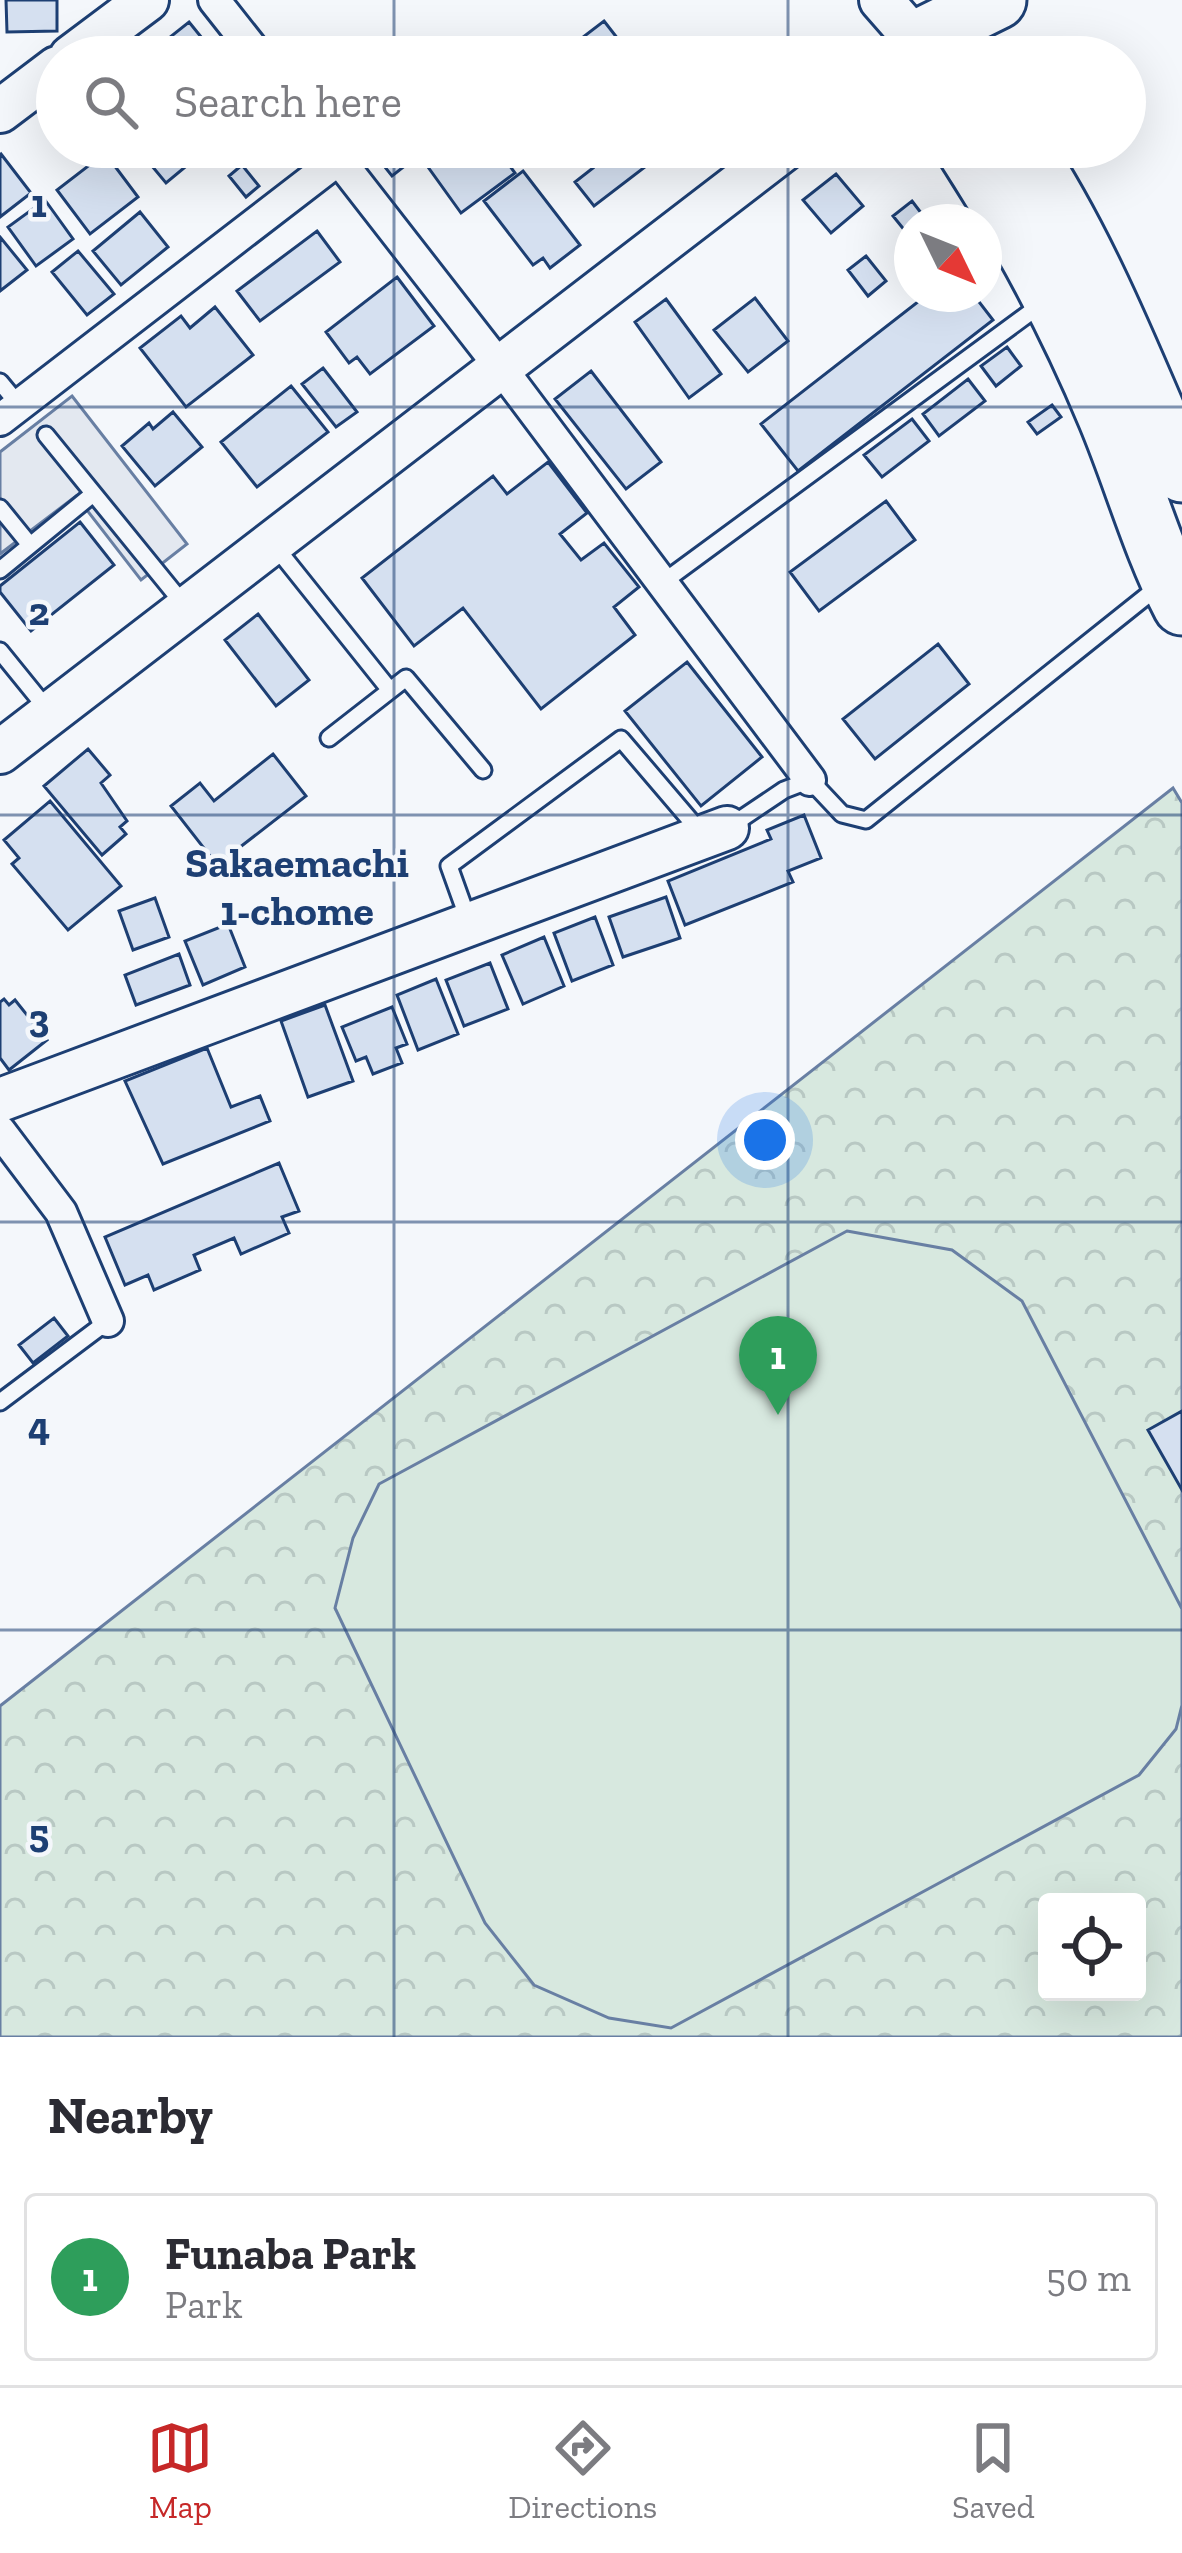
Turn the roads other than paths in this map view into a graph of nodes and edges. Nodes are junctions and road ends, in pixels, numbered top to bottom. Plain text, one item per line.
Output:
1 (147, 0) edge
2 (214, 0) edge
3 (997, 0) edge
4 (916, 35) edge
5 (99, 36) edge
6 (242, 36) edge
7 (36, 83) edge
8 (0, 110) edge
9 (314, 168) edge
10 (346, 168) edge
11 (761, 168) edge
12 (978, 168) edge
13 (1037, 168) edge
14 (1050, 297) junction
15 (501, 368) junction
16 (6, 402) edge
17 (46, 435) dead end
18 (1182, 473) edge
19 (93, 494) junction
20 (0, 508) edge
21 (272, 543) junction
22 (30, 545) junction
23 (0, 570) edge
24 (662, 583) junction
25 (1175, 592) edge
26 (187, 609) junction
27 (0, 651) edge
28 (389, 689) junction
29 (50, 713) junction
30 (328, 738) dead end
31 (0, 752) edge
32 (483, 770) dead end
33 (810, 780) junction
34 (716, 832) junction
35 (470, 924) junction
36 (0, 1100) edge
37 (0, 1131) edge
38 (108, 1321) joint
39 (0, 1402) edge

1 - 5 street
2 - 6 street
3 - 4 highway
7 - 8 street
9 - 16 street
10 - 15 street
11 - 15 street
12 - 14 highway
13 - 18 highway
14 - 24 lane
14 - 25 highway
15 - 21 street
15 - 24 street
17 - 19 lane
19 - 22 lane
19 - 26 lane
20 - 22 lane
21 - 26 street
21 - 28 lane
22 - 23 lane
24 - 33 street
25 - 33 lane
26 - 29 street
27 - 29 lane
28 - 30 lane
28 - 32 lane
29 - 31 street
33 - 34 lane
34 - 35 street
34 - 35 lane
35 - 36 street
37 - 38 street
38 - 39 lane

